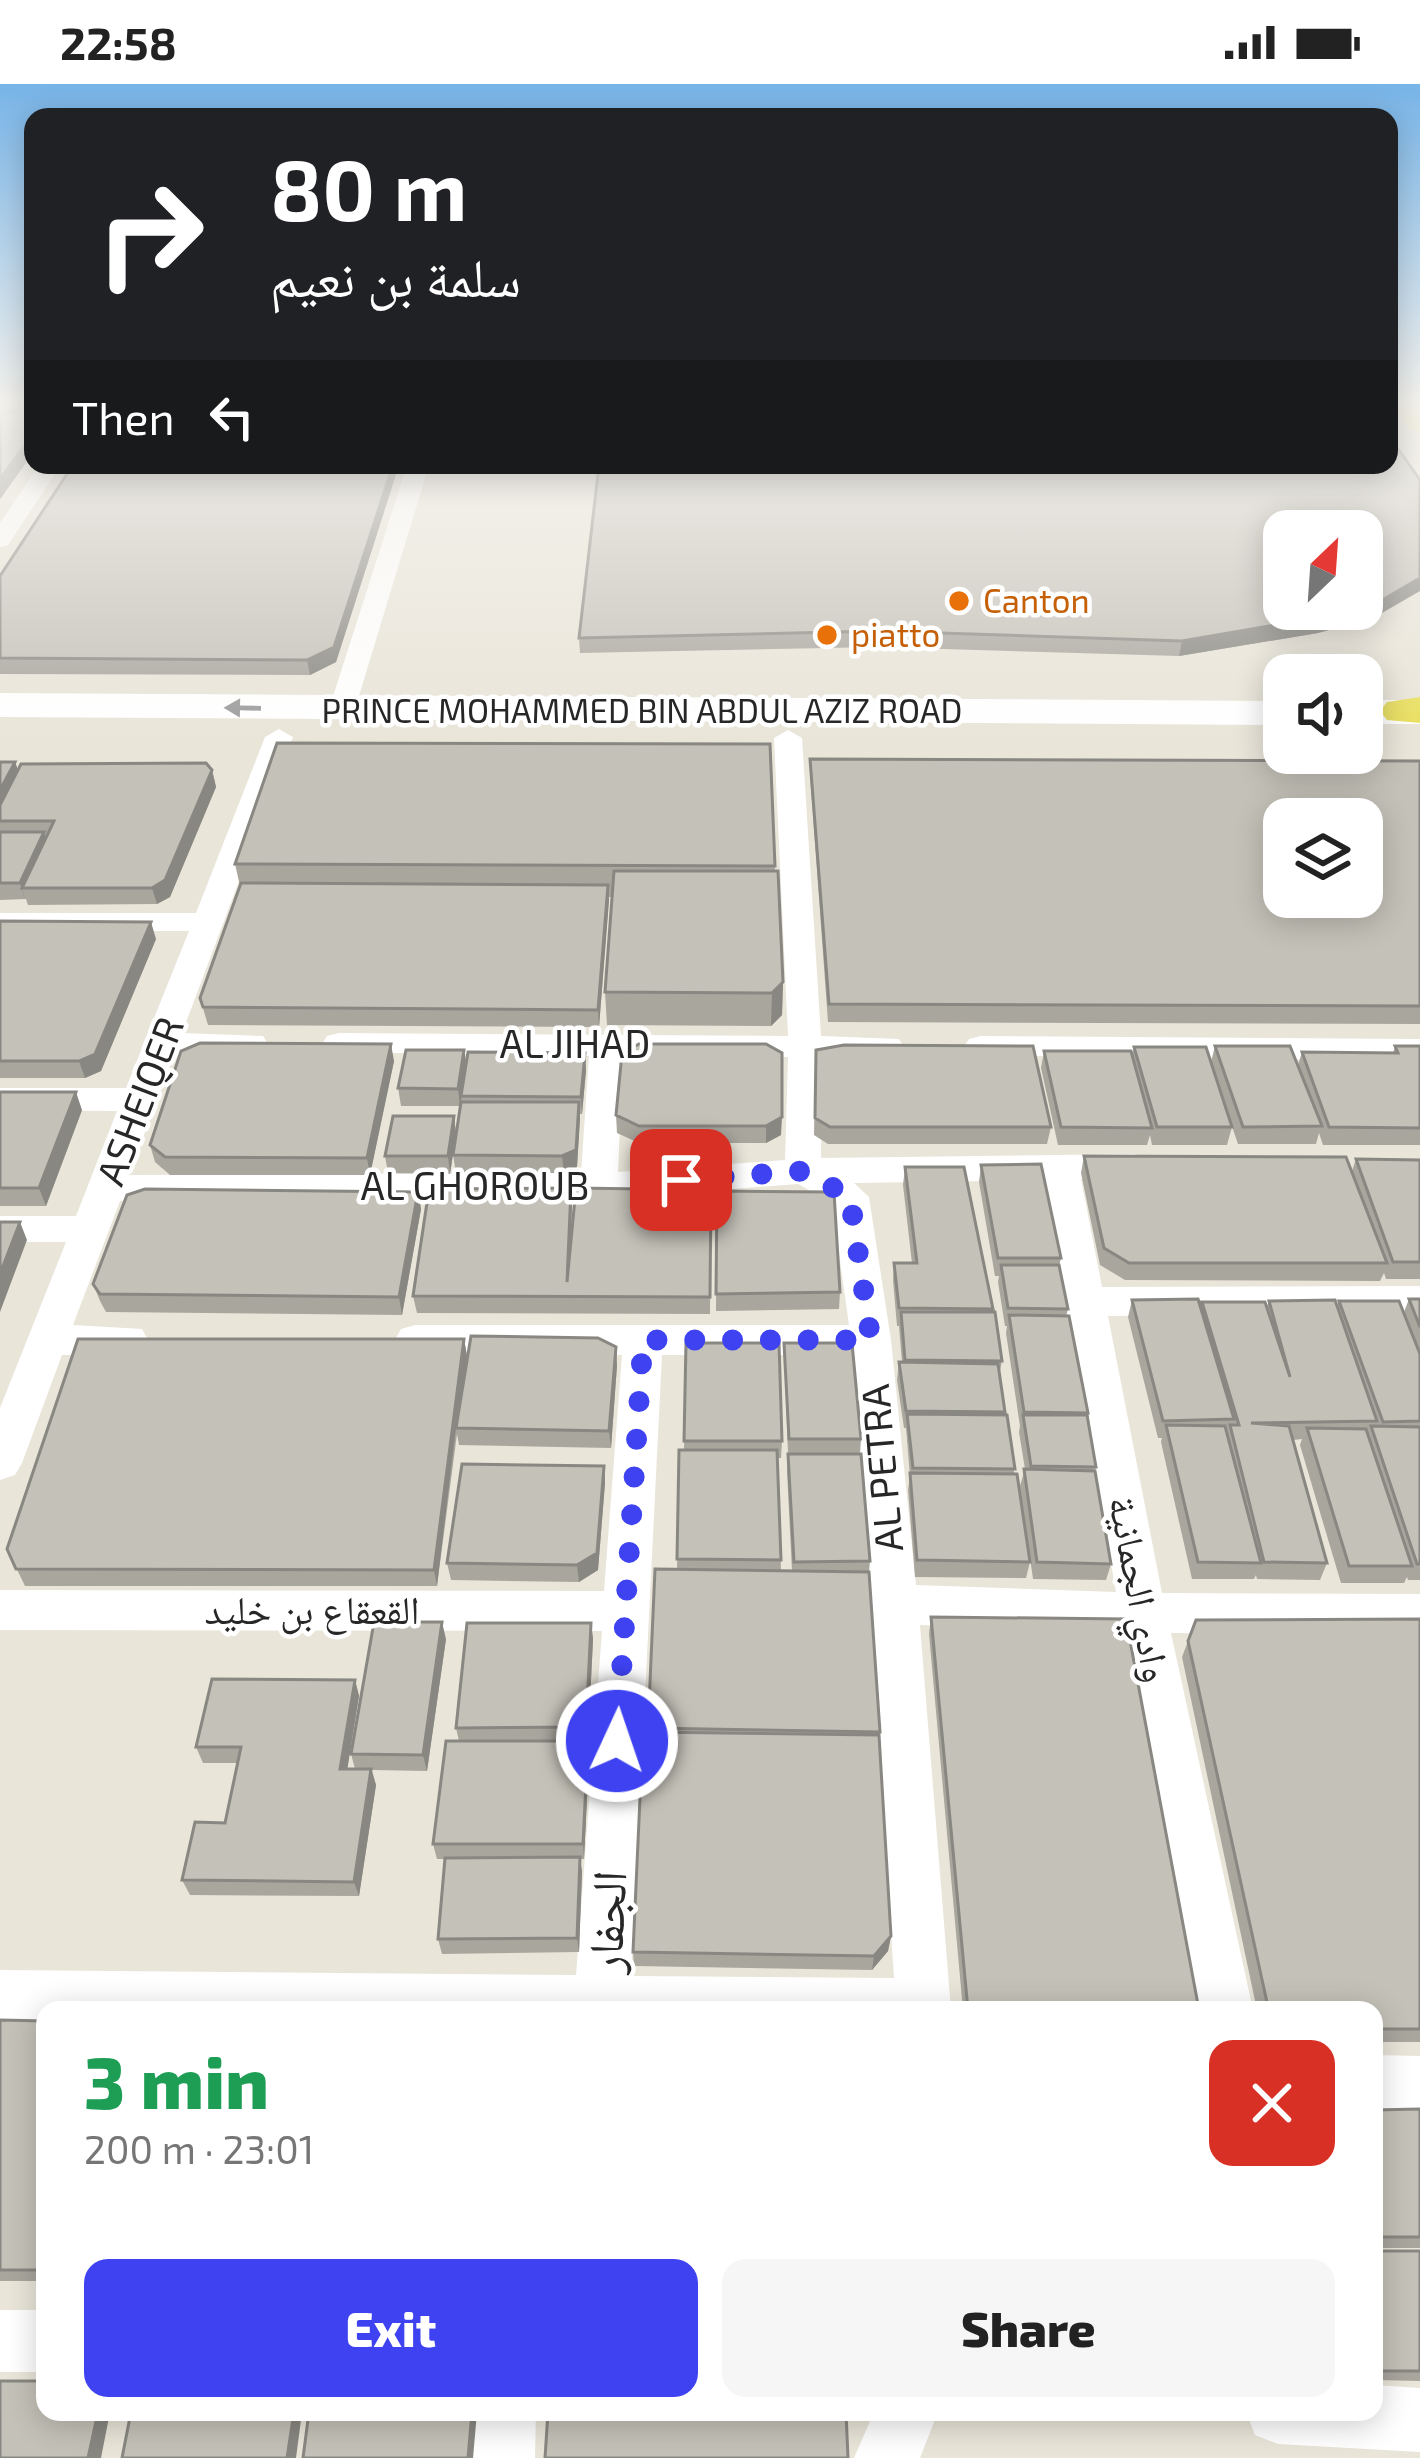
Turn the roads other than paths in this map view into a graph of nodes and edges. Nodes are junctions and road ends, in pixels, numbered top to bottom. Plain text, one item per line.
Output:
1 (17, 515) edge
2 (402, 515) edge
3 (0, 540) edge
4 (0, 705) edge
5 (341, 709) junction
6 (1263, 713) edge
7 (673, 725) junction
8 (279, 737) junction
9 (0, 738) edge
10 (788, 738) junction
11 (1263, 738) edge
12 (0, 922) edge
13 (210, 922) junction
14 (607, 1043) junction
15 (162, 1044) junction
16 (805, 1046) junction
17 (1420, 1050) edge
18 (0, 1100) edge
19 (142, 1100) junction
20 (1060, 1166) junction
21 (1172, 1166) edge
22 (803, 1171) junction
23 (599, 1186) junction
24 (106, 1188) junction
25 (0, 1229) edge
26 (89, 1229) junction
27 (1420, 1300) edge
28 (1089, 1302) junction
29 (168, 1340) edge
30 (382, 1340) edge
31 (643, 1340) junction
32 (871, 1340) junction
33 (28, 1361) edge
34 (0, 1463) edge
35 (895, 1604) junction
36 (0, 1610) edge
37 (625, 1611) junction
38 (1143, 1613) junction
39 (1420, 1614) edge
40 (0, 1997) edge
41 (602, 2001) joint
42 (922, 2001) edge
43 (1223, 2001) edge
44 (1383, 2083) edge
45 (1420, 2084) edge
46 (0, 2341) edge
47 (36, 2341) edge
48 (1383, 2418) edge
49 (1420, 2420) edge
50 (504, 2421) edge
51 (902, 2421) edge
52 (502, 2458) edge
53 (887, 2458) edge

1 - 3 street
2 - 5 street
5 -> 4 main road, PRINCE MOHAMMED BIN ABDUL AZIZ ROAD
5 - 7 main road, PRINCE MOHAMMED BIN ABDUL AZIZ ROAD
6 - 7 main road, PRINCE MOHAMMED BIN ABDUL AZIZ ROAD
7 - 8 main road, PRINCE MOHAMMED BIN ABDUL AZIZ ROAD
7 - 10 main road, PRINCE MOHAMMED BIN ABDUL AZIZ ROAD
8 - 9 main road, PRINCE MOHAMMED BIN ABDUL AZIZ ROAD
8 - 13 street, ASHEIQER
10 - 11 main road, PRINCE MOHAMMED BIN ABDUL AZIZ ROAD
10 - 16 street
12 - 13 street
13 - 15 street, ASHEIQER
14 - 15 street, AL JIHAD
14 - 16 street, AL JIHAD
14 - 23 street
15 - 19 street, ASHEIQER
16 - 17 street, AL JIHAD
16 - 22 street
18 - 19 street
19 - 24 street, ASHEIQER
20 - 21 street, AL GHOROUB
20 - 22 street, AL GHOROUB
20 - 28 street, وادي الجمانية
22 - 23 street, AL GHOROUB
22 - 32 street, AL PETRA
23 - 24 street, AL GHOROUB
24 - 26 street, ASHEIQER
25 - 26 street
26 - 33 street, ASHEIQER
27 - 28 street
28 - 38 street, وادي الجمانية
29 - 33 street
30 - 31 street
31 - 32 street
31 - 37 street, الجفار
32 - 35 street, AL PETRA
33 - 34 street, ASHEIQER
35 - 38 street
35 - 42 street, AL PETRA
36 - 37 street, القعقاع بن خليد
37 - 41 street, الجفار
38 - 39 street
38 - 43 street, وادي الجمانية
40 - 41 street
44 - 45 street
46 - 47 street
48 - 49 street
50 - 52 street
51 - 53 street

